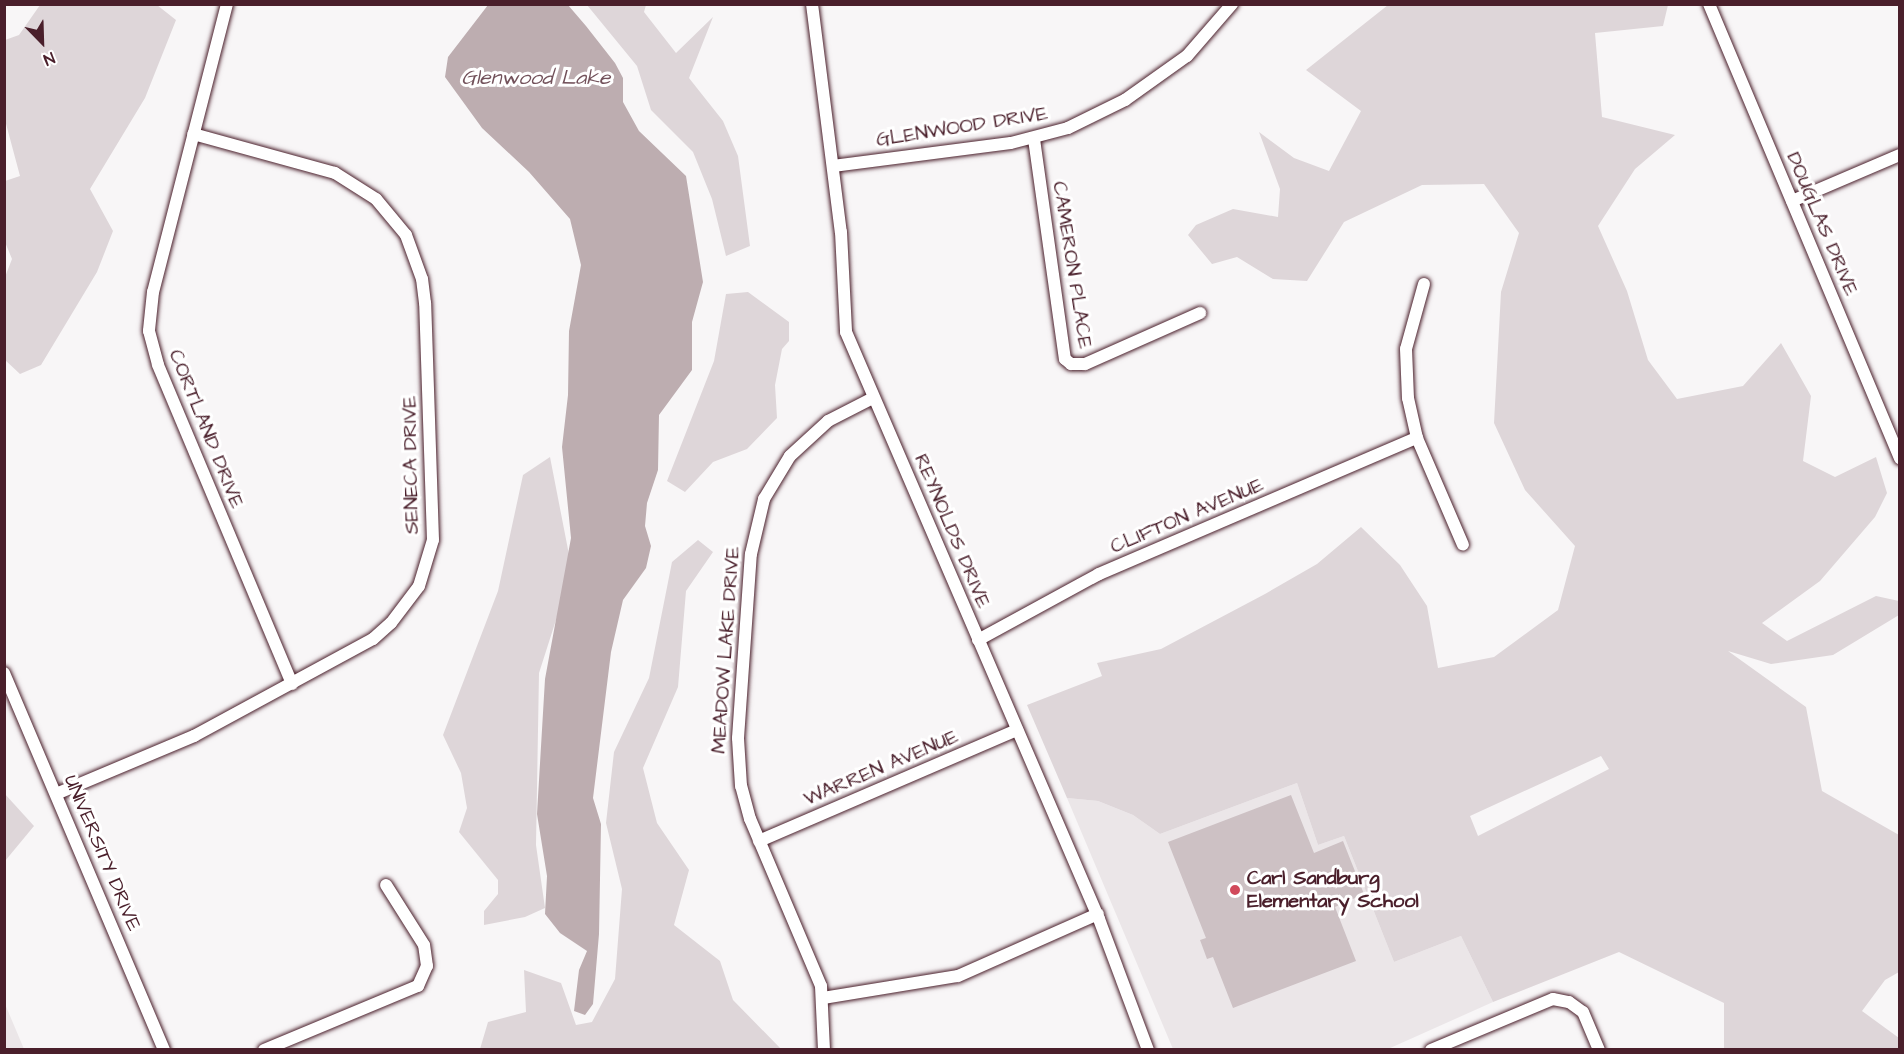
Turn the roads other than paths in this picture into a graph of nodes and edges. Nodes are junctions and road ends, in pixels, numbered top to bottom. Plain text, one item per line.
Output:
1 (227, 4) edge
2 (812, 4) edge
3 (1232, 4) edge
4 (1709, 4) edge
5 (194, 134) junction
6 (1034, 138) junction
7 (1899, 155) edge
8 (833, 166) junction
9 (1792, 201) junction
10 (1424, 284) dead end
11 (1200, 313) dead end
12 (873, 398) junction
13 (1417, 438) junction
14 (1899, 458) edge
15 (1463, 545) dead end
16 (978, 640) junction
17 (4, 672) edge
18 (292, 684) junction
19 (1017, 730) junction
20 (56, 794) junction
21 (759, 841) junction
22 (386, 885) dead end
23 (1098, 914) junction
24 (823, 998) junction
25 (164, 1050) edge
26 (264, 1050) edge
27 (824, 1050) edge
28 (1148, 1050) edge
29 (1431, 1050) edge
30 (1599, 1050) edge

1 - 5 street, CORTLAND DRIVE
2 - 8 street, REYNOLDS DRIVE
3 - 6 street, GLENWOOD DRIVE
4 - 9 street, DOUGLAS DRIVE
5 - 18 street, CORTLAND DRIVE
5 - 18 street, SENECA DRIVE
6 - 8 street, GLENWOOD DRIVE
6 - 11 street, CAMERON PLACE
7 - 9 street
8 - 12 street, REYNOLDS DRIVE
9 - 14 street, DOUGLAS DRIVE
10 - 13 street
12 - 16 street, REYNOLDS DRIVE
12 - 21 street, MEADOW LAKE DRIVE
13 - 15 street
13 - 16 street, CLIFTON AVENUE
16 - 19 street, REYNOLDS DRIVE
17 - 20 street, UNIVERSITY DRIVE
18 - 20 street, SENECA DRIVE
19 - 21 street, WARREN AVENUE
19 - 23 street, REYNOLDS DRIVE
20 - 25 street, UNIVERSITY DRIVE
21 - 24 street, MEADOW LAKE DRIVE
22 - 26 street
23 - 24 street
23 - 28 street, REYNOLDS DRIVE
24 - 27 street, MEADOW LAKE DRIVE
29 - 30 street

